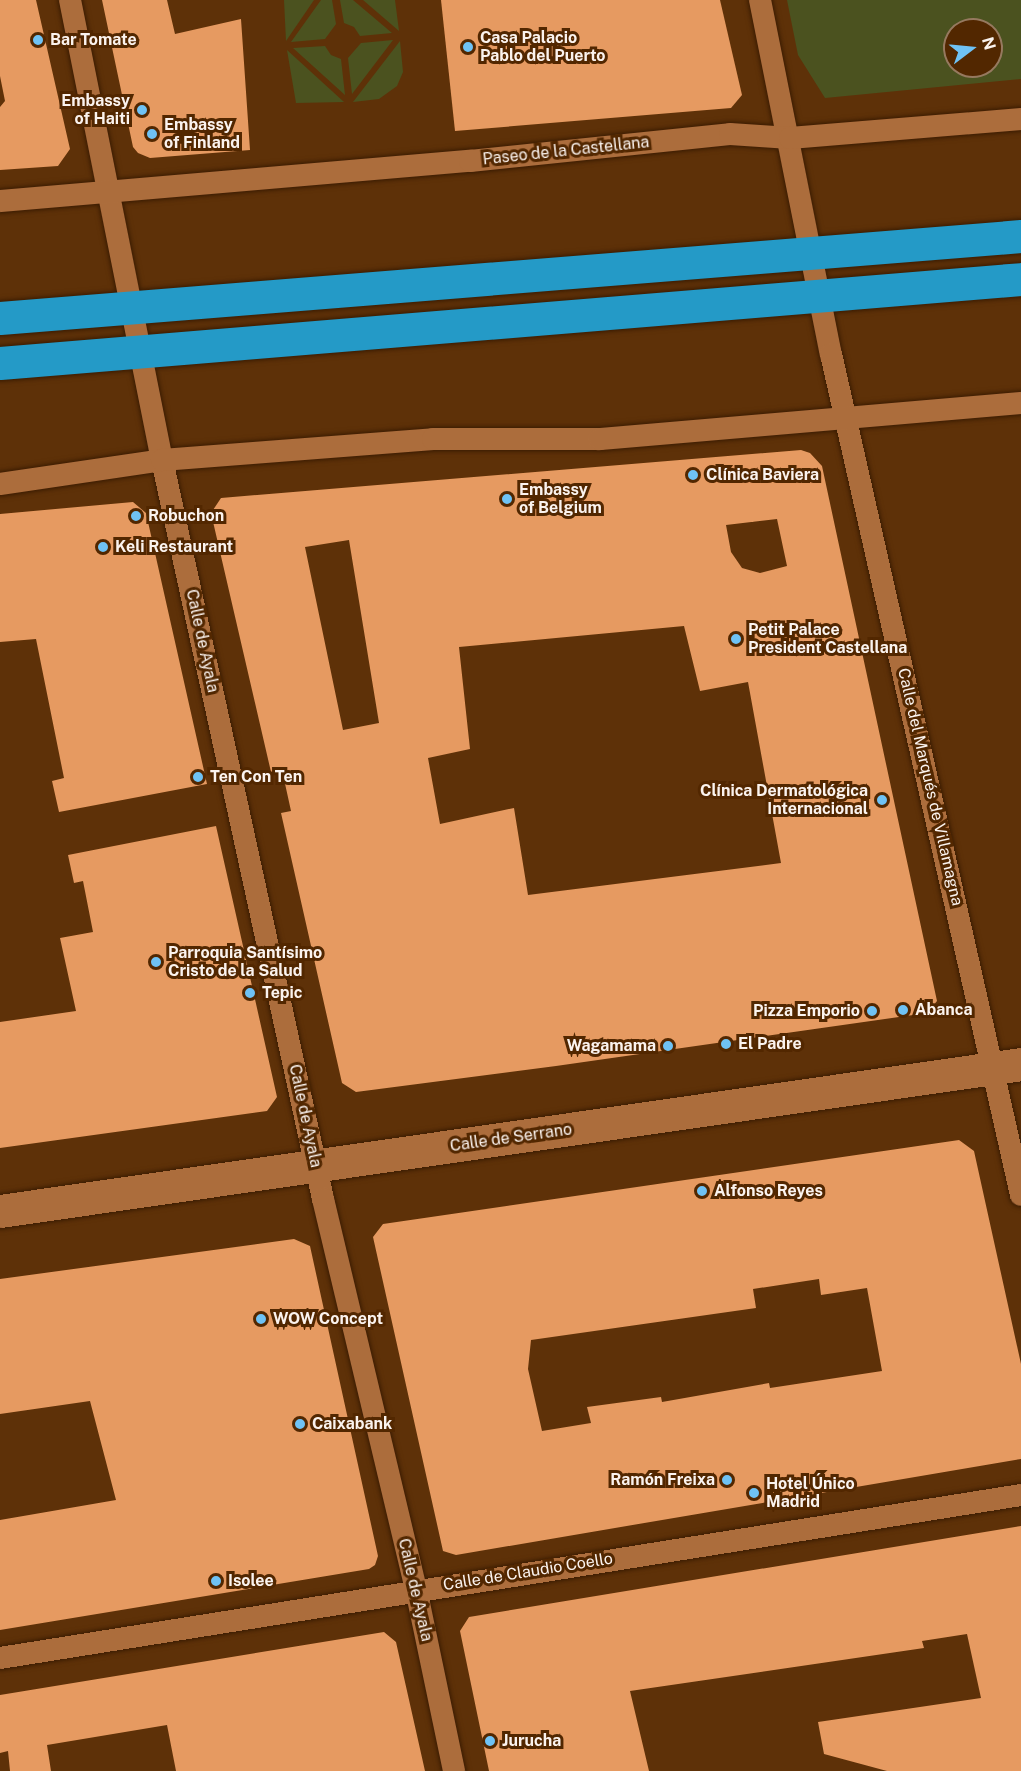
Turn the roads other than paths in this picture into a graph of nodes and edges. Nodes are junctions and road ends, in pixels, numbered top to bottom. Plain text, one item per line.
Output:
1 (70, 0) edge
2 (760, 0) edge
3 (1021, 119) edge
4 (790, 138) junction
5 (111, 191) junction
6 (0, 201) edge
7 (1021, 236) edge
8 (811, 253) junction
9 (1021, 279) edge
10 (820, 295) junction
11 (132, 308) junction
12 (0, 318) edge
13 (140, 351) junction
14 (0, 363) edge
15 (1021, 403) edge
16 (847, 417) junction
17 (162, 460) junction
18 (0, 484) edge
19 (1007, 1067) edge
20 (316, 1167) junction
21 (1021, 1195) edge
22 (0, 1211) edge
23 (1021, 1495) edge
24 (416, 1589) junction
25 (0, 1658) edge
26 (454, 1771) edge

1 - 5 street
2 - 4 street, Calle del Marqués de Villamagna
3 - 4 street, Paseo de la Castellana
4 - 5 street, Paseo de la Castellana
4 - 8 street, Calle del Marqués de Villamagna
5 - 6 street, Paseo de la Castellana
5 - 11 street
7 - 8 highway
8 - 10 street, Calle del Marqués de Villamagna
8 - 11 highway
9 - 10 highway
10 - 13 highway
10 - 16 street, Calle del Marqués de Villamagna
11 - 12 highway
11 - 13 street
13 - 14 highway
13 - 17 street
15 - 16 street
16 - 17 street
16 - 19 street, Calle del Marqués de Villamagna
17 - 18 street
17 - 20 street, Calle de Ayala
19 - 20 main road, Calle de Serrano
19 - 21 street, Calle del Marqués de Villamagna
20 - 22 main road, Calle de Serrano
20 - 24 street, Calle de Ayala
23 - 24 street, Calle de Claudio Coello
24 - 25 street, Calle de Claudio Coello
24 - 26 street, Calle de Ayala

